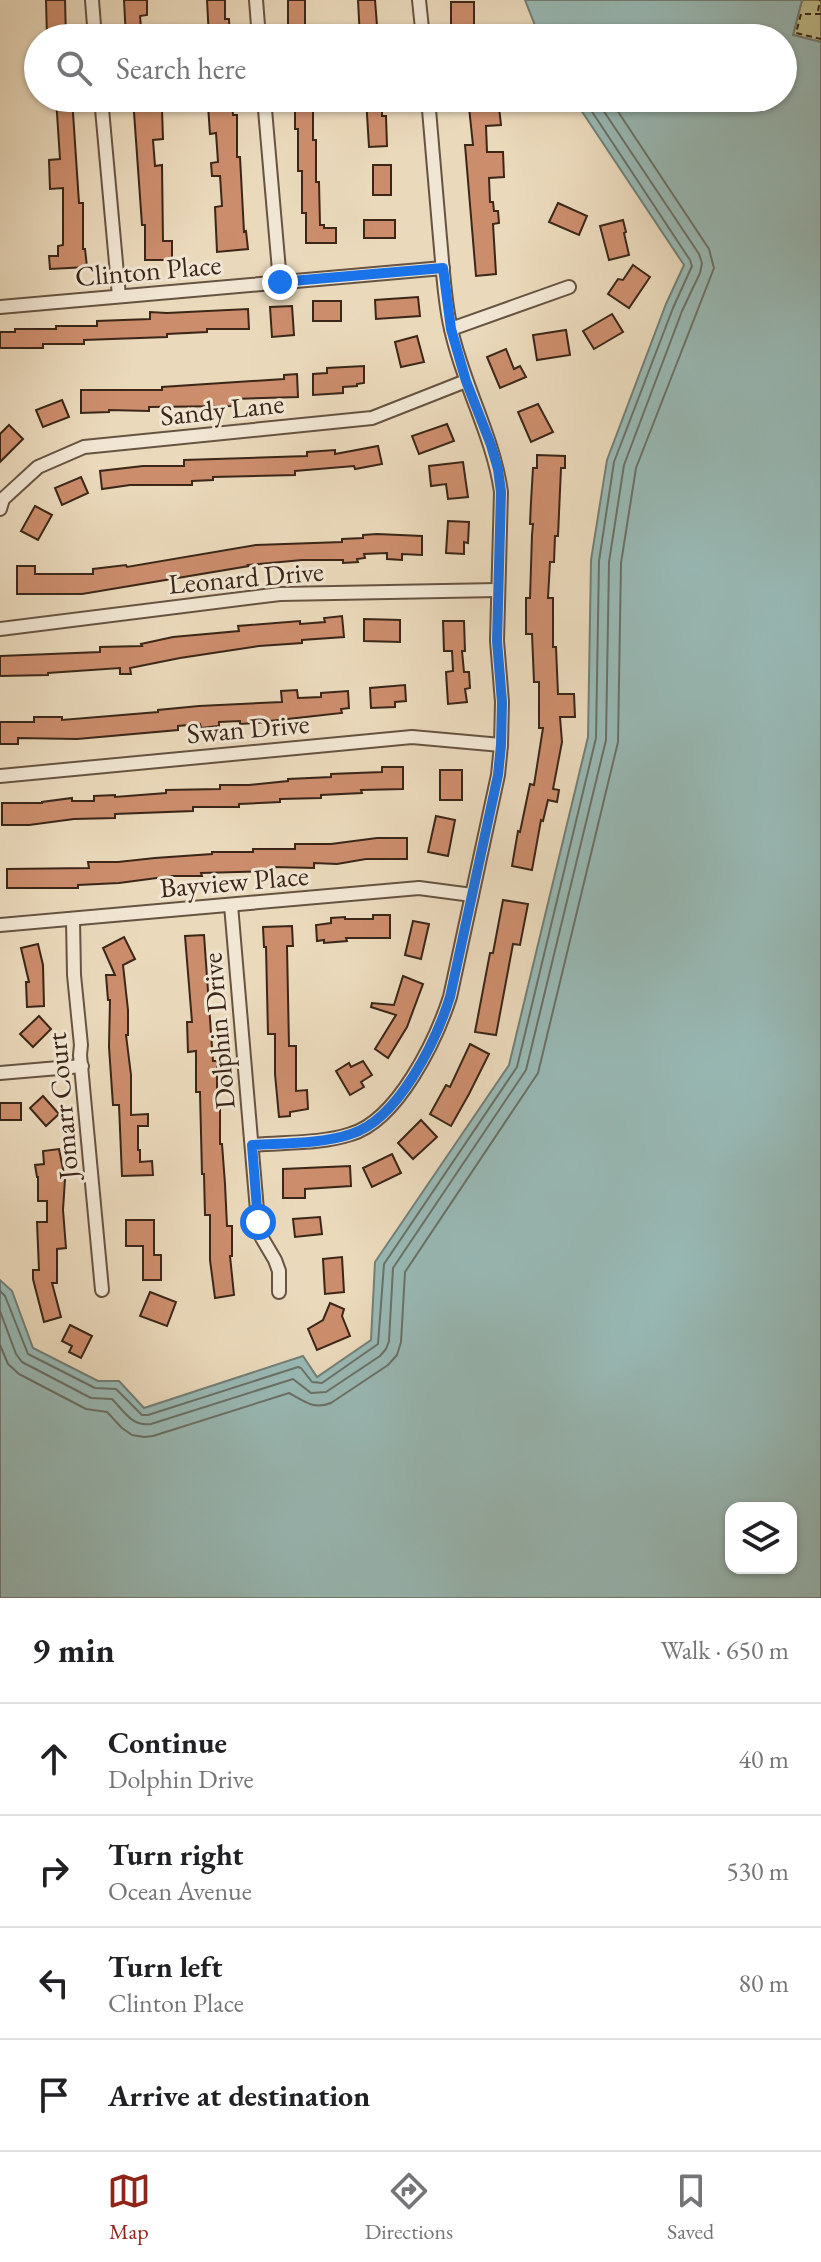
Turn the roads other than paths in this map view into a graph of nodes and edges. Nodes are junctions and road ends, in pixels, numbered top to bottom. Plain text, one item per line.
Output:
1 (92, 0) edge
2 (256, 0) edge
3 (419, 0) edge
4 (94, 24) edge
5 (258, 24) edge
6 (422, 24) edge
7 (102, 112) edge
8 (265, 112) edge
9 (429, 112) edge
10 (443, 268) junction
11 (280, 282) junction
12 (569, 287) dead end
13 (119, 296) junction
14 (0, 307) edge
15 (451, 329) junction
16 (466, 381) junction
17 (1, 502) edge
18 (498, 590) junction
19 (0, 629) edge
20 (501, 745) junction
21 (0, 776) edge
22 (472, 895) junction
23 (231, 905) junction
24 (73, 919) junction
25 (0, 925) edge
26 (82, 1066) junction
27 (0, 1073) edge
28 (252, 1145) junction
29 (102, 1290) dead end
30 (279, 1292) dead end

1 - 4 street
2 - 5 street
3 - 6 street
7 - 13 street
8 - 11 street
9 - 10 street
10 - 11 street, Clinton Place
10 - 15 street
11 - 13 street, Clinton Place
12 - 15 street
13 - 14 street, Clinton Place
15 - 16 street
16 - 17 street, Sandy Lane
16 - 18 street
18 - 19 street, Leonard Drive
18 - 20 street
20 - 21 street, Swan Drive
20 - 22 street
22 - 23 street, Bayview Place
22 - 28 street
23 - 24 street, Bayview Place
23 - 28 street, Dolphin Drive
24 - 25 street, Bayview Place
24 - 26 street, Jomarr Court
26 - 27 street
26 - 29 street, Jomarr Court
28 - 30 street, Dolphin Drive

